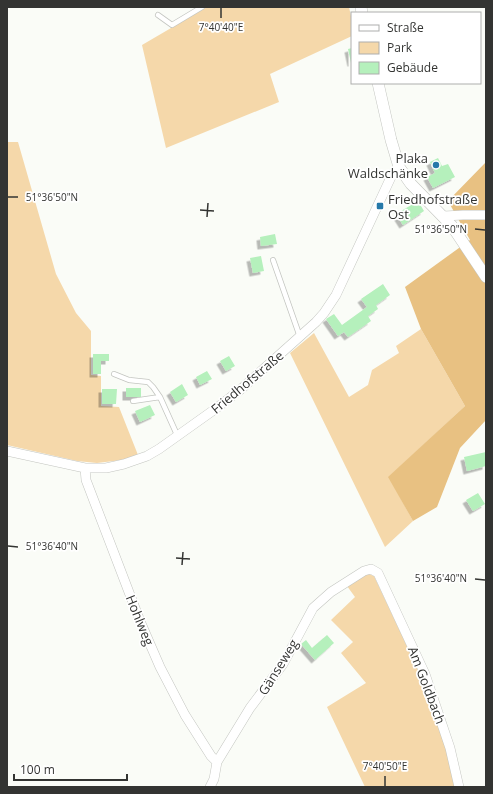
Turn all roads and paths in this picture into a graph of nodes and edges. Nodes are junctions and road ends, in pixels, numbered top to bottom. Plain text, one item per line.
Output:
1 (202, 7) edge
2 (158, 14) dead end
3 (378, 84) edge
4 (399, 167) junction
5 (486, 215) edge
6 (444, 216) junction
7 (273, 260) dead end
8 (486, 277) edge
9 (300, 337) junction
10 (114, 374) dead end
11 (160, 397) junction
12 (133, 401) dead end
13 (178, 436) junction
14 (7, 451) edge
15 (85, 468) junction
16 (371, 569) joint
17 (217, 762) junction
18 (210, 787) edge
19 (460, 787) edge

1 - 2 lane
3 - 4 street
4 - 6 street
4 - 9 street, Friedhofstraße
5 - 6 street
6 - 8 street
7 - 9 lane
9 - 13 street, Friedhofstraße
10 - 11 lane
11 - 12 lane
11 - 13 lane
13 - 15 street, Friedhofstraße
14 - 15 street, Friedhofstraße
15 - 17 street, Hohlweg
16 - 17 street, Gänseweg
16 - 19 street, Am Goldbach
17 - 18 street, Gänseweg

